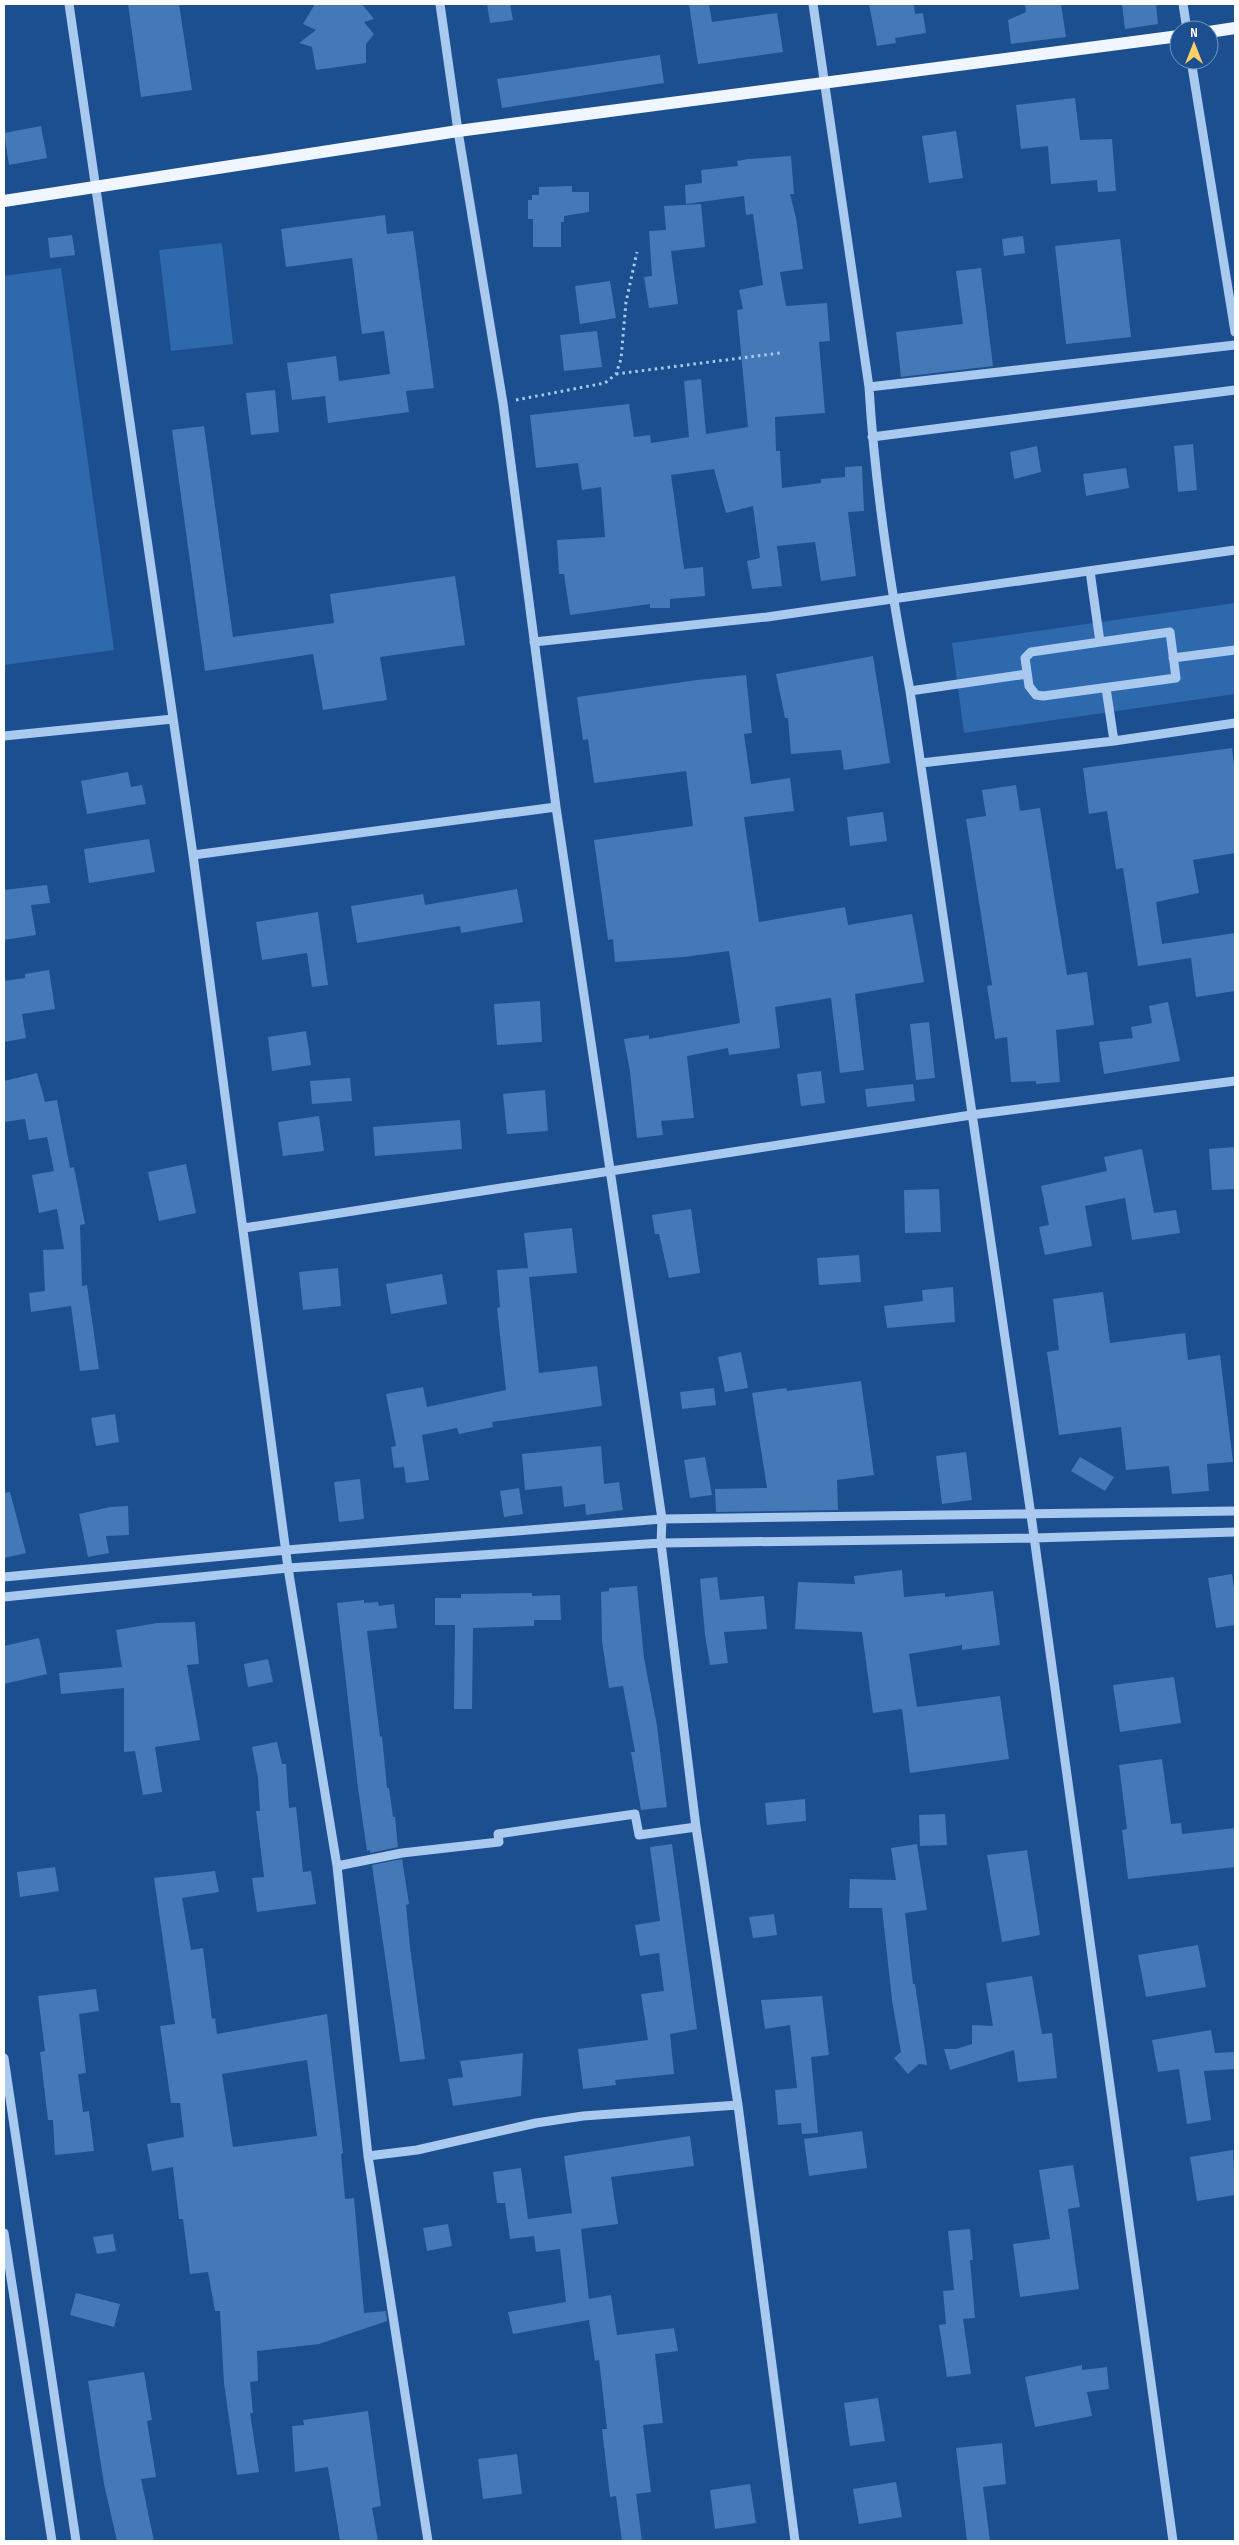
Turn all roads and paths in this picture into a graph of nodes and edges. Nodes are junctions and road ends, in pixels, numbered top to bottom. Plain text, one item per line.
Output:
1 (69, 4) edge
2 (440, 4) edge
3 (813, 4) edge
4 (1183, 4) edge
5 (1185, 20) edge
6 (1235, 28) edge
7 (1219, 30) edge
8 (1169, 37) edge
9 (1193, 70) edge
10 (825, 83) junction
11 (458, 131) junction
12 (94, 187) junction
13 (4, 201) edge
14 (637, 252) dead end
15 (1235, 332) edge
16 (1235, 345) edge
17 (780, 352) dead end
18 (616, 374) junction
19 (869, 387) junction
20 (1235, 390) edge
21 (503, 403) junction
22 (872, 438) junction
23 (1235, 550) edge
24 (1090, 571) junction
25 (893, 598) junction
26 (534, 642) junction
27 (1100, 642) junction
28 (1235, 650) edge
29 (1173, 658) junction
30 (1027, 674) junction
31 (1106, 688) junction
32 (910, 691) junction
33 (173, 719) junction
34 (1235, 723) edge
35 (4, 736) edge
36 (1113, 738) junction
37 (921, 763) junction
38 (556, 807) junction
39 (193, 855) junction
40 (1235, 1081) edge
41 (971, 1115) junction
42 (609, 1171) junction
43 (244, 1228) junction
44 (1235, 1511) edge
45 (1031, 1516) junction
46 (662, 1519) junction
47 (1235, 1532) edge
48 (1034, 1538) junction
49 (661, 1543) junction
50 (287, 1550) junction
51 (288, 1568) junction
52 (4, 1577) edge
53 (4, 1597) edge
54 (696, 1827) junction
55 (337, 1866) junction
56 (4, 2058) edge
57 (738, 2105) junction
58 (368, 2156) junction
59 (4, 2233) edge
60 (52, 2541) edge
61 (76, 2541) edge
62 (428, 2541) edge
63 (795, 2541) edge
64 (1173, 2541) edge

1 - 12 street
2 - 11 street
3 - 10 street
4 - 5 street
6 - 7 main road
8 - 10 main road
9 - 15 street
10 - 11 main road
10 - 19 street
11 - 12 main road
11 - 21 street
12 - 13 main road
12 - 33 street
14 - 18 path
16 - 19 street
17 - 18 path
18 - 21 path
19 - 22 street
20 - 22 street
21 - 26 street
22 - 25 street
23 - 24 street
24 - 25 street
24 - 27 street
25 - 26 street
25 - 32 street
26 - 38 street
27 - 29 street
27 - 30 street
28 - 29 street
29 - 31 street
30 - 31 street
30 - 32 street
31 - 36 street
32 - 37 street
33 - 35 street
33 - 39 street
34 - 36 street
36 - 37 street
37 - 41 street
38 - 39 street
38 - 42 street
39 - 43 street
40 - 41 street
41 - 42 street
41 - 45 street
42 - 43 street
42 - 46 street
43 - 50 street
44 - 45 street
45 - 46 street
45 - 48 street
46 - 49 street
46 - 50 street
47 - 48 street
48 - 49 street
48 - 64 street
49 - 51 street
49 - 54 street
50 - 51 street
50 - 52 street
51 - 53 street
51 - 55 street
54 - 55 street
54 - 57 street
55 - 58 street
56 - 61 street
57 - 58 street
57 - 63 street
58 - 62 street
59 - 60 street

